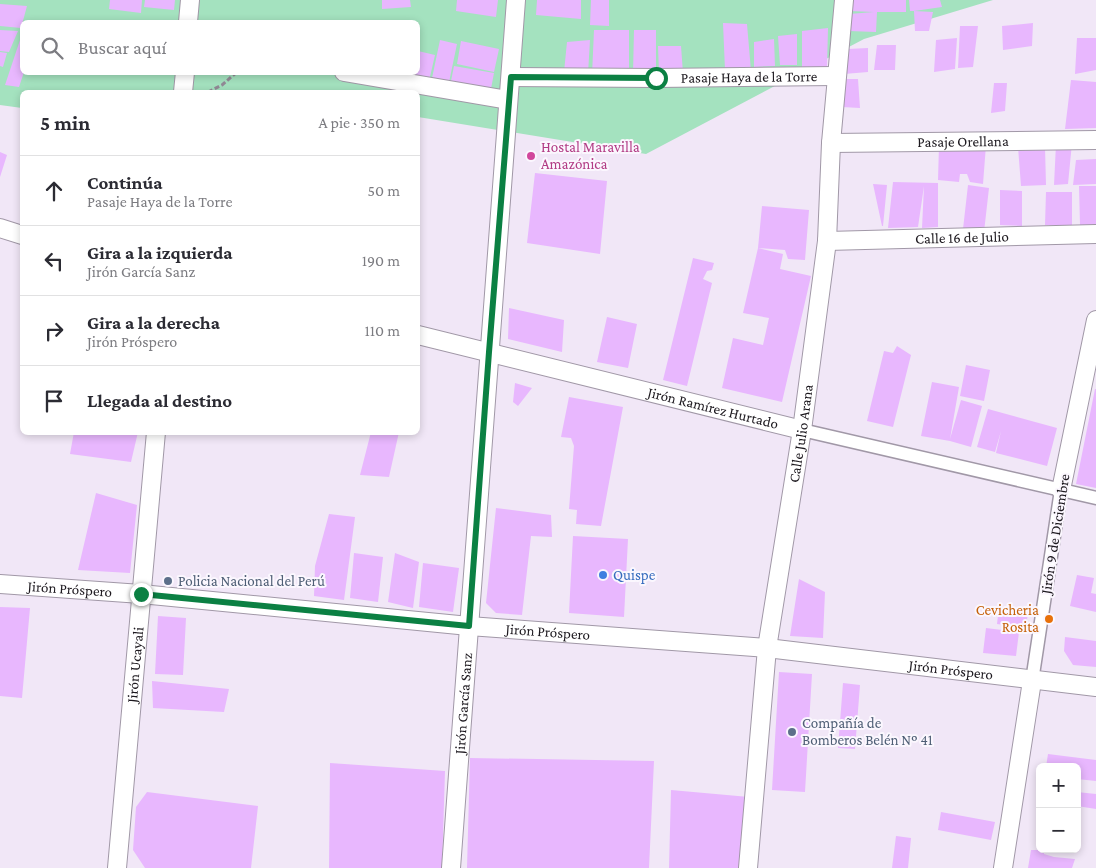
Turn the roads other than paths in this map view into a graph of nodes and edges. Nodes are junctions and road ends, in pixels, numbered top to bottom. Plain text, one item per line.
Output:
1 (190, 0) edge
2 (516, 0) edge
3 (844, 0) edge
4 (188, 20) edge
5 (184, 75) edge
6 (362, 75) edge
7 (836, 76) junction
8 (511, 77) junction
9 (183, 90) edge
10 (508, 100) junction
11 (1096, 140) edge
12 (831, 144) junction
13 (0, 228) edge
14 (20, 233) edge
15 (1096, 234) edge
16 (827, 242) junction
17 (1096, 320) edge
18 (420, 335) edge
19 (489, 352) junction
20 (802, 430) junction
21 (156, 435) edge
22 (1061, 490) junction
23 (1096, 498) edge
24 (0, 584) edge
25 (141, 594) junction
26 (469, 626) junction
27 (767, 648) junction
28 (1032, 681) junction
29 (1096, 687) edge
30 (117, 868) edge
31 (451, 868) edge
32 (748, 868) edge
33 (1003, 868) edge

1 - 4 street
2 - 8 street, Jirón García Sanz
3 - 7 street, Calle Julio Arana
5 - 9 street
6 - 10 street
7 - 8 street, Pasaje Haya de la Torre
7 - 12 street, Calle Julio Arana
8 - 10 street, Jirón García Sanz
10 - 19 street, Jirón García Sanz
11 - 12 street, Pasaje Orellana
12 - 16 street, Calle Julio Arana
13 - 14 street
15 - 16 street, Calle 16 de Julio
16 - 20 street, Calle Julio Arana
17 - 22 street, Jirón 9 de Diciembre
18 - 19 street, Jirón Ramírez Hurtado
19 - 20 street, Jirón Ramírez Hurtado
19 - 26 street, Jirón García Sanz
20 - 22 street, Jirón Ramírez Hurtado
20 - 27 street, Calle Julio Arana
21 - 25 street, Jirón Ucayali
22 - 23 street, Jirón Ramírez Hurtado
22 - 28 street, Jirón 9 de Diciembre
24 - 25 street, Jirón Próspero
25 - 26 street, Jirón Próspero
25 - 30 street, Jirón Ucayali
26 - 27 street, Jirón Próspero
26 - 31 street, Jirón García Sanz
27 - 28 street, Jirón Próspero
27 - 32 street, Calle Julio Arana
28 - 29 street, Jirón Próspero
28 - 33 street, Jirón 9 de Diciembre

